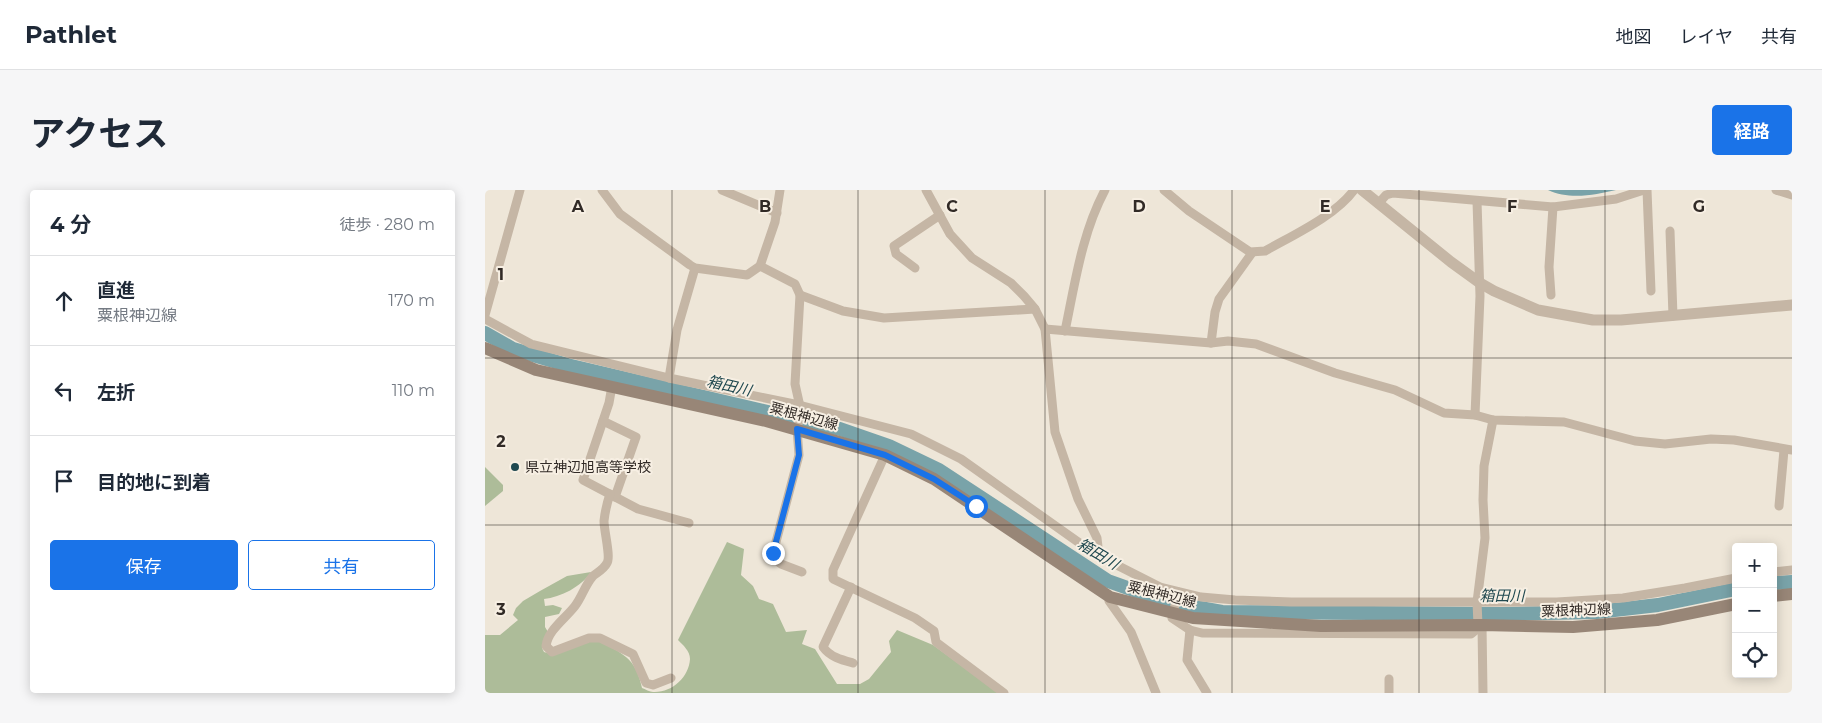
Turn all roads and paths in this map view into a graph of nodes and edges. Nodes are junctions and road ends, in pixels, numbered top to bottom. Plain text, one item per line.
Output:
1 (520, 190) edge
2 (602, 190) edge
3 (722, 190) edge
4 (780, 190) edge
5 (927, 190) edge
6 (1105, 190) edge
7 (1164, 190) edge
8 (1354, 190) edge
9 (1362, 190) edge
10 (1646, 190) edge
11 (1776, 190) edge
12 (1792, 195) edge
13 (1477, 202) junction
14 (1378, 204) junction
15 (1553, 208) junction
16 (777, 213) junction
17 (939, 215) junction
18 (1670, 231) dead end
19 (1251, 253) junction
20 (760, 266) junction
21 (695, 268) junction
22 (915, 268) dead end
23 (1480, 283) junction
24 (1651, 291) dead end
25 (800, 295) junction
26 (1551, 296) dead end
27 (1792, 305) edge
28 (1035, 310) junction
29 (485, 315) edge
30 (1673, 316) junction
31 (485, 319) edge
32 (1045, 329) junction
33 (1065, 331) junction
34 (1211, 343) junction
35 (485, 348) edge
36 (669, 378) junction
37 (612, 386) junction
38 (800, 408) junction
39 (1475, 415) junction
40 (1493, 420) junction
41 (603, 421) junction
42 (797, 428) junction
43 (1788, 450) edge
44 (885, 455) junction
45 (1781, 482) junction
46 (1792, 482) edge
47 (612, 496) junction
48 (1779, 506) dead end
49 (689, 522) dead end
50 (1095, 554) junction
51 (1792, 570) edge
52 (802, 572) dead end
53 (1777, 572) edge
54 (1732, 579) edge
55 (851, 587) junction
56 (1178, 592) junction
57 (1792, 594) edge
58 (1777, 596) edge
59 (1110, 597) junction
60 (1477, 602) junction
61 (1732, 605) edge
62 (1173, 613) junction
63 (1480, 625) junction
64 (1190, 630) junction
65 (853, 663) dead end
66 (671, 678) dead end
67 (1389, 679) dead end
68 (1004, 693) edge
69 (1156, 693) edge
70 (1207, 693) edge
71 (1389, 693) edge
72 (1483, 693) edge

1 - 29 street
2 - 21 street
3 - 16 street
4 - 16 street
5 - 17 street
6 - 33 street
7 - 19 street
8 - 19 street
9 - 14 street
10 - 15 street
10 - 24 street
11 - 12 street
13 - 14 street
13 - 15 street
13 - 23 street
14 - 23 street
15 - 26 street
16 - 20 street
17 - 22 street
17 - 28 street
18 - 30 street
19 - 34 street
20 - 21 street
20 - 25 street
21 - 36 street
23 - 30 street
23 - 39 street
25 - 28 street
25 - 38 street
27 - 30 street
28 - 32 street
31 - 36 street
32 - 33 street
32 - 50 street
33 - 34 street
34 - 39 street
35 - 37 main road, 粟根神辺線
36 - 38 street
37 - 41 street
37 - 42 main road, 粟根神辺線
38 - 42 street
38 - 50 street
39 - 40 street
40 - 43 street
40 - 60 street
41 - 47 street
41 - 47 street
42 - 44 main road, 粟根神辺線
42 - 52 street
43 - 45 street
44 - 55 street
44 - 59 main road, 粟根神辺線
45 - 46 street
45 - 48 street
47 - 49 street
47 - 66 street
50 - 56 street
51 - 53 street
54 - 60 street
55 - 65 street
55 - 68 street
56 - 60 street
56 - 62 street
57 - 58 main road
59 - 62 main road, 粟根神辺線
59 - 69 street
60 - 63 street
61 - 63 main road, 粟根神辺線
62 - 63 main road, 粟根神辺線
62 - 64 street
63 - 64 street
63 - 72 street
64 - 70 street
67 - 71 street

